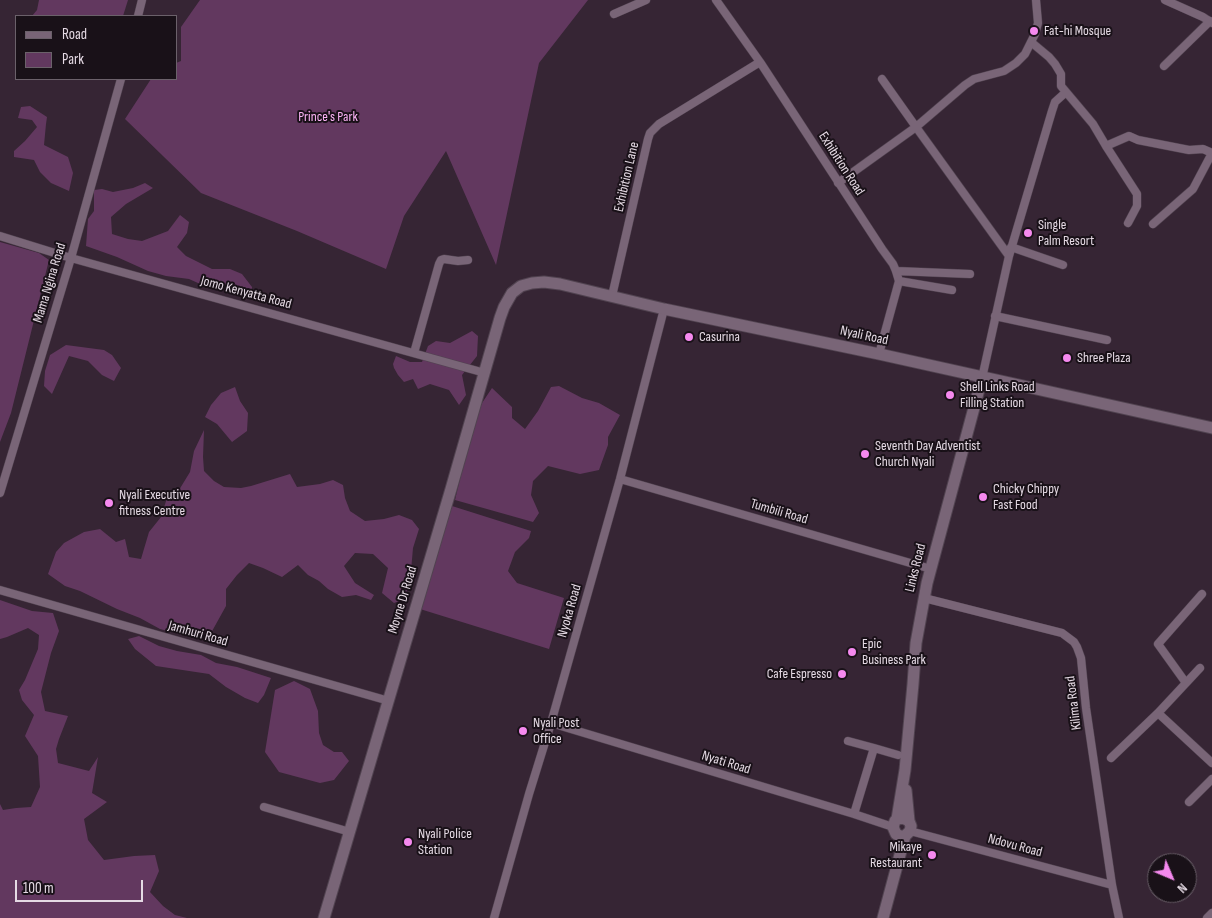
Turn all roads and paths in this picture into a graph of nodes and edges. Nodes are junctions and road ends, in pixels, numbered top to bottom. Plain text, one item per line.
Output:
1 (142, 0) edge
2 (646, 0) edge
3 (716, 0) edge
4 (1036, 0) edge
5 (1165, 0) edge
6 (614, 14) dead end
7 (138, 15) edge
8 (1211, 22) edge
9 (1030, 42) junction
10 (760, 62) junction
11 (1164, 66) dead end
12 (882, 79) dead end
13 (120, 80) edge
14 (1066, 92) junction
15 (916, 127) junction
16 (1106, 146) junction
17 (1212, 153) edge
18 (838, 183) junction
19 (1128, 223) dead end
20 (1153, 224) dead end
21 (0, 236) edge
22 (1010, 252) junction
23 (71, 258) junction
24 (468, 260) dead end
25 (1063, 265) dead end
26 (896, 271) junction
27 (970, 274) dead end
28 (899, 282) junction
29 (952, 290) dead end
30 (512, 293) joint
31 (612, 296) junction
32 (664, 309) junction
33 (995, 316) junction
34 (1107, 340) dead end
35 (414, 353) junction
36 (879, 354) junction
37 (485, 373) junction
38 (982, 378) junction
39 (1212, 428) edge
40 (620, 479) junction
41 (0, 493) edge
42 (931, 569) junction
43 (0, 590) edge
44 (1202, 594) dead end
45 (924, 598) junction
46 (1200, 668) dead end
47 (1186, 683) junction
48 (389, 702) junction
49 (1158, 713) junction
50 (551, 724) junction
51 (848, 741) dead end
52 (874, 748) junction
53 (898, 755) dead end
54 (1111, 758) dead end
55 (1212, 763) edge
56 (1212, 779) edge
57 (1189, 802) dead end
58 (264, 808) dead end
59 (854, 814) junction
60 (902, 828) junction
61 (350, 832) junction
62 (1112, 885) junction
63 (1212, 913) edge
64 (324, 918) edge
65 (494, 918) edge
66 (883, 918) edge
67 (1119, 918) edge
68 (1207, 918) edge

1 - 7 street
2 - 6 street
3 - 10 street, Exhibition Road
4 - 9 street
5 - 8 street
8 - 11 street
9 - 14 street
9 - 15 street
10 - 18 street, Exhibition Road
10 - 31 street, Exhibition Lane
12 - 15 street
13 - 23 street, Mama Ngina Road
14 - 16 street
14 - 22 street
15 - 18 street
15 - 22 street
16 - 17 street
16 - 19 street
17 - 20 street
18 - 26 street, Exhibition Road
21 - 23 street, Jomo Kenyatta Road
22 - 25 street
22 - 33 street
23 - 35 street, Jomo Kenyatta Road
23 - 41 street, Mama Ngina Road
24 - 35 street
26 - 27 street
26 - 28 street, Exhibition Road
28 - 29 street
28 - 36 street
30 - 31 main road, Nyali Road
30 - 37 main road, Moyne Dr Road
31 - 32 main road, Nyali Road
32 - 36 main road, Nyali Road
32 - 40 street, Nyoka Road
33 - 34 street
33 - 38 street
35 - 37 street, Jomo Kenyatta Road
36 - 38 main road, Nyali Road
37 - 48 main road, Moyne Dr Road
38 - 39 main road, Nyali Road
38 - 42 main road, Links Road
40 - 42 street, Tumbili Road
40 - 50 street, Nyoka Road
42 - 45 main road, Links Road
43 - 48 street, Jamhuri Road
44 - 47 street
45 - 60 main road, Links Road
45 - 62 street, Kilima Road
46 - 47 street
47 - 49 street
48 - 61 main road, Moyne Dr Road
49 - 54 street
49 - 55 street
50 - 59 street, Nyati Road
50 - 65 street, Nyoka Road
51 - 52 street
52 - 53 street
52 - 59 street
56 - 57 street
58 - 61 street
59 - 60 street, Nyati Road
60 - 62 street, Ndovu Road
60 - 66 main road, Links Road
61 - 64 main road, Moyne Dr Road
62 - 67 street, Kilima Road
63 - 68 street

